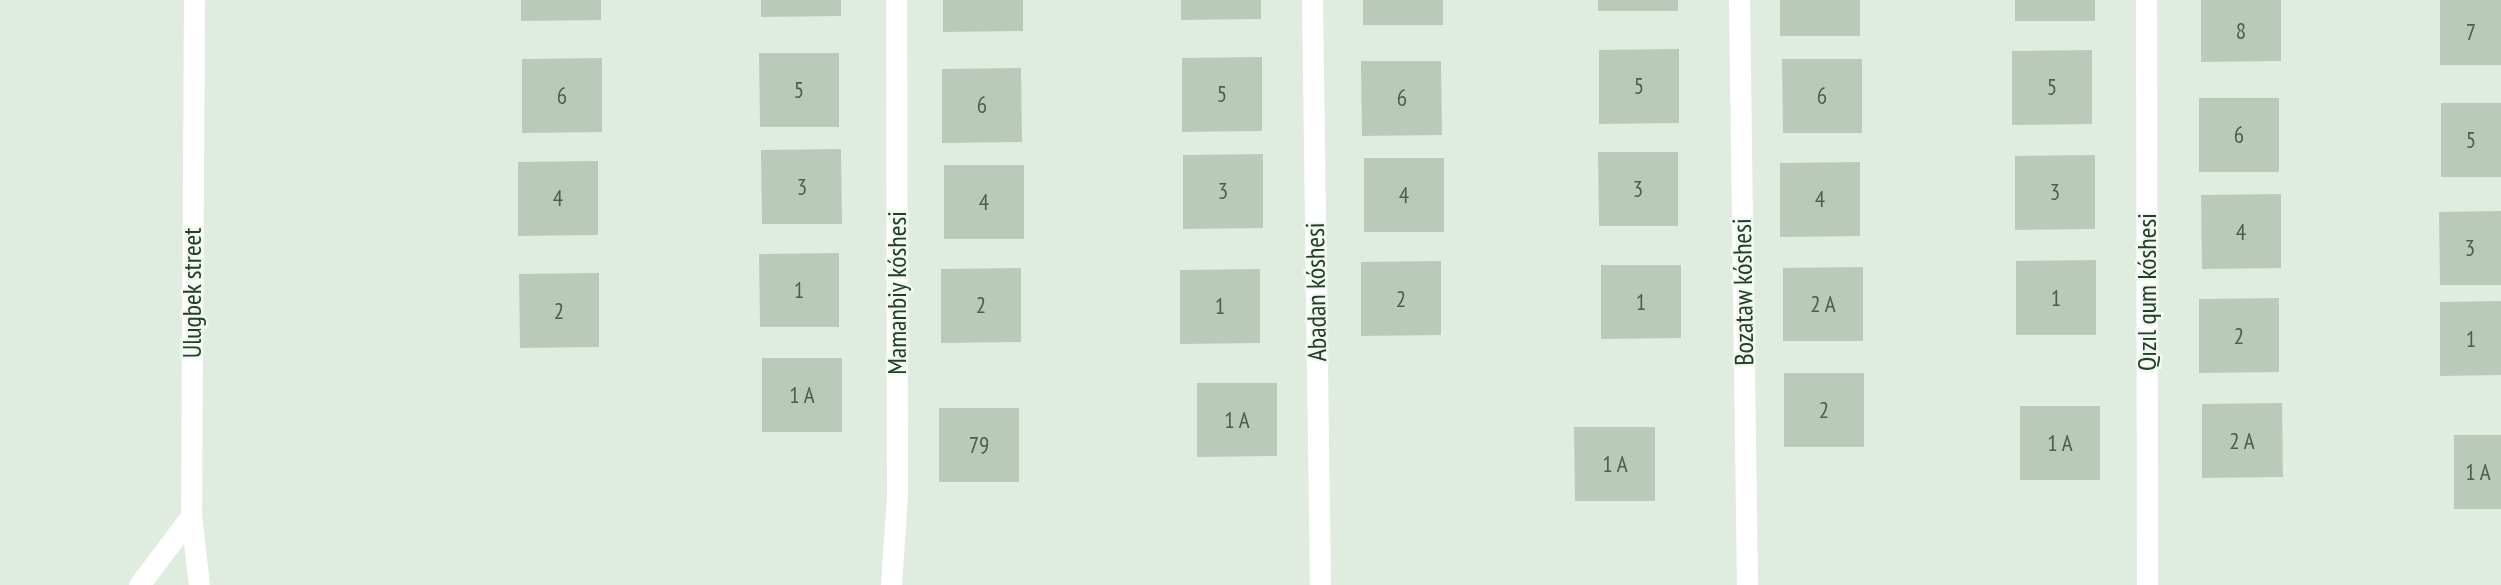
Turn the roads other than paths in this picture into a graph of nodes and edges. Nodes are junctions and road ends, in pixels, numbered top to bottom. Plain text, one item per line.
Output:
1 (194, 0) edge
2 (896, 0) edge
3 (1312, 0) edge
4 (1739, 0) edge
5 (2146, 0) edge
6 (191, 516) junction
7 (139, 585) edge
8 (199, 585) edge
9 (891, 585) edge
10 (1320, 585) edge
11 (1747, 585) edge
12 (2147, 585) edge

1 - 6 street, Ulugbek street
2 - 9 street, Mamanbiy kóshesi
3 - 10 street, Abadan kóshesi
4 - 11 street, Bozataw kóshesi
5 - 12 street, Qızıl qum kóshesi
6 - 7 street
6 - 8 street, Ulugbek street

